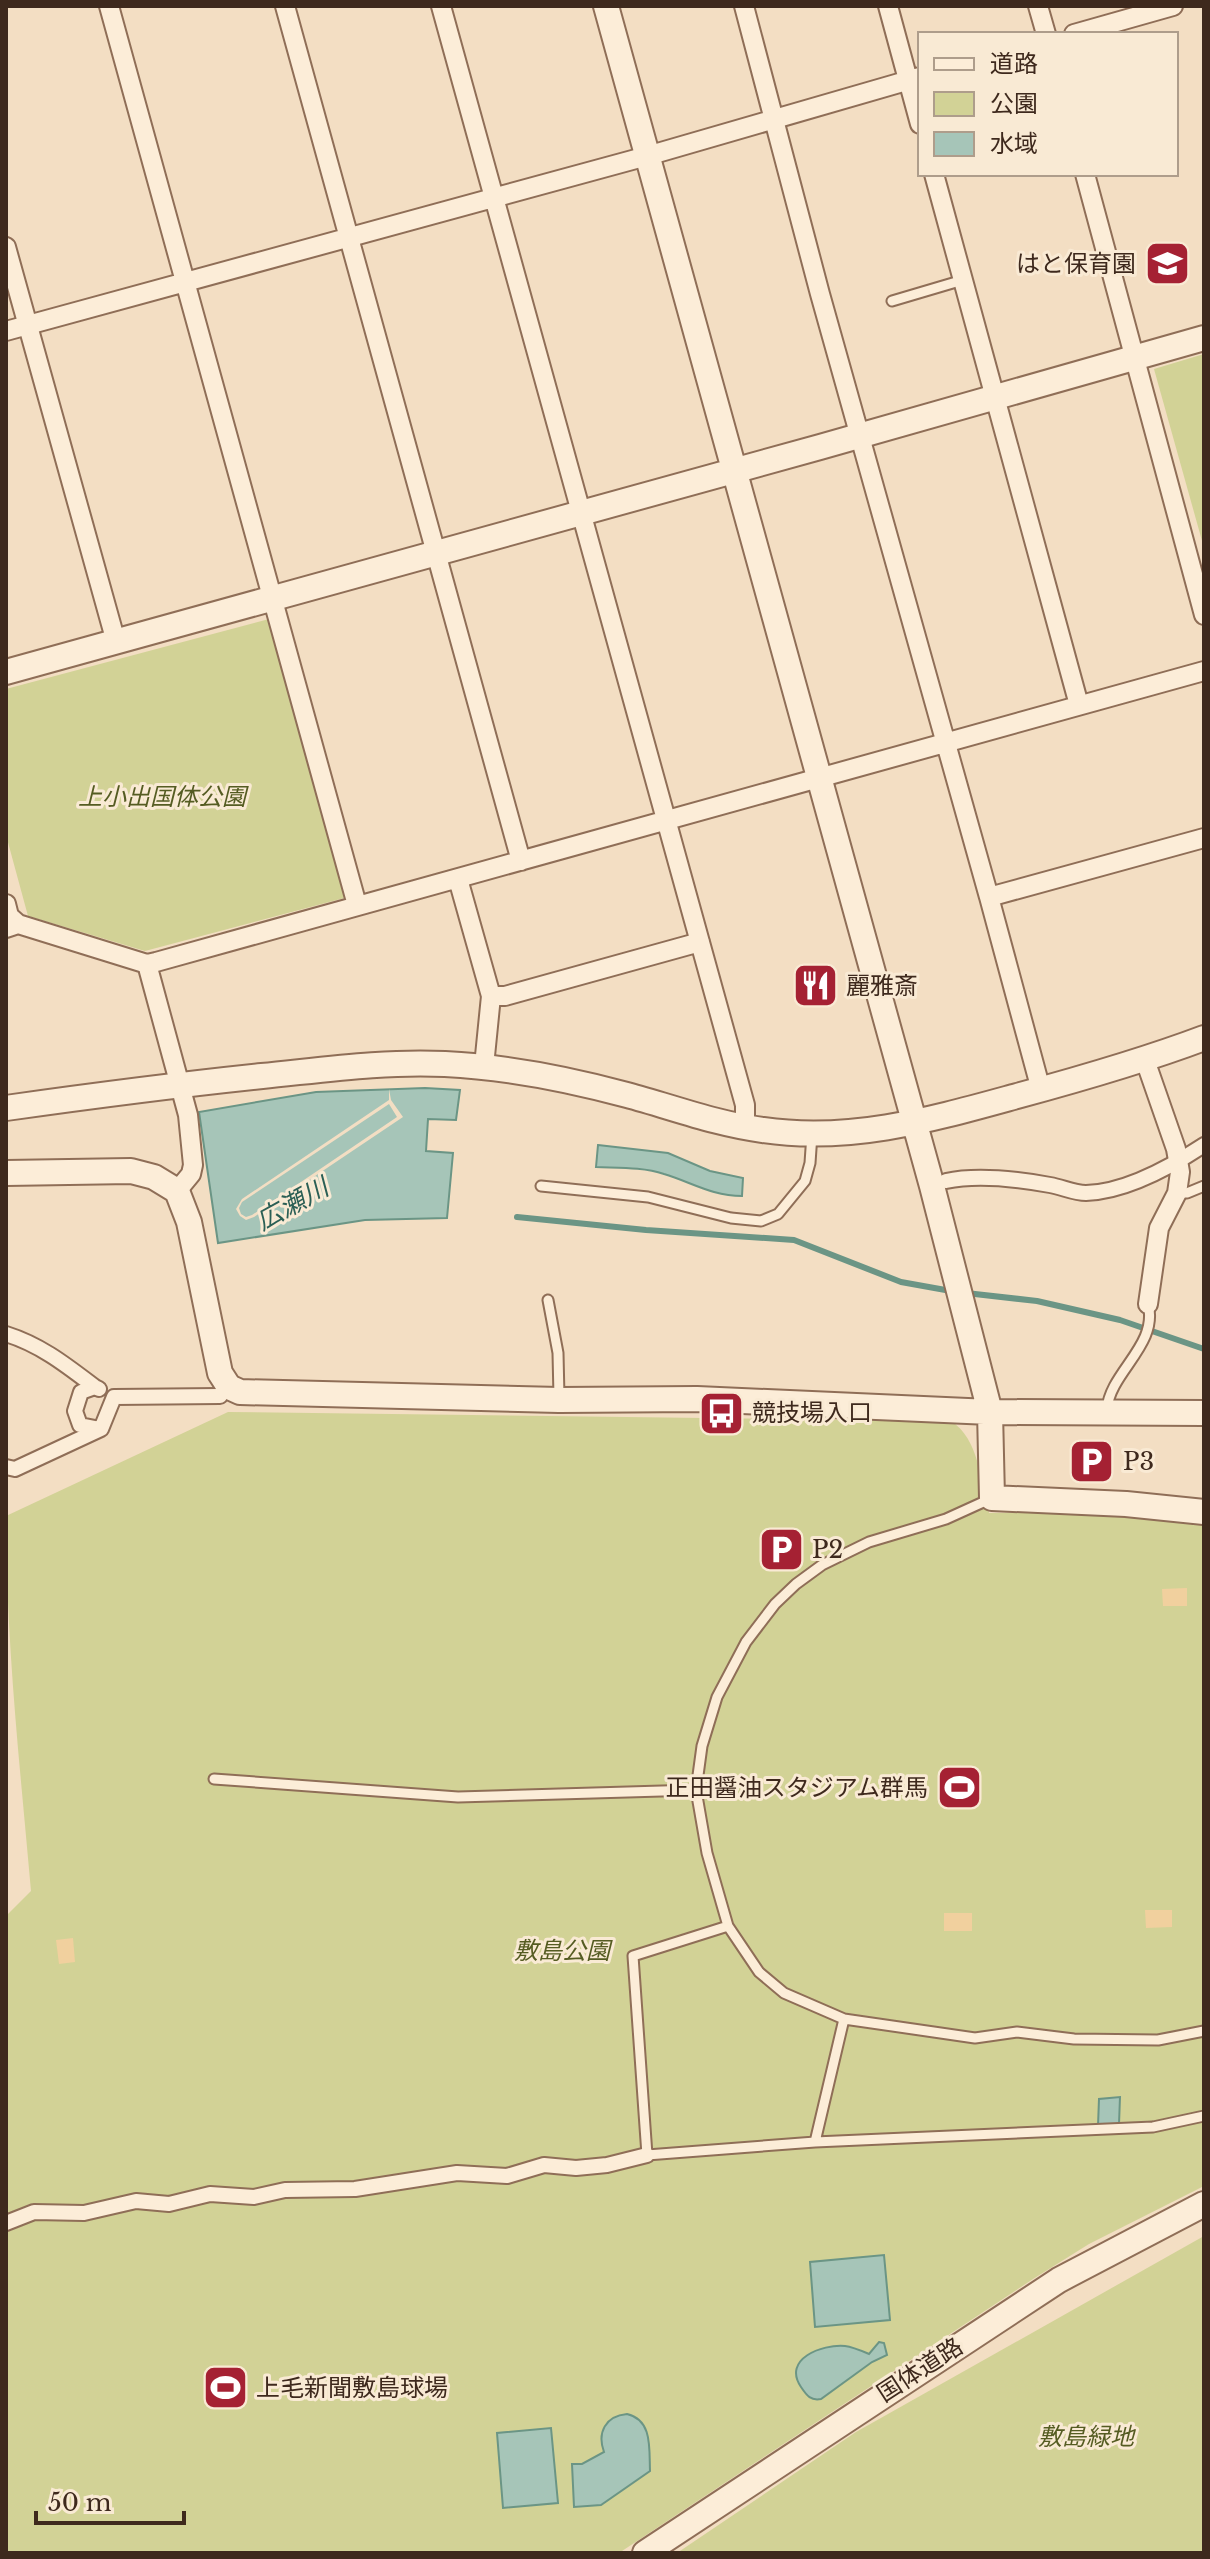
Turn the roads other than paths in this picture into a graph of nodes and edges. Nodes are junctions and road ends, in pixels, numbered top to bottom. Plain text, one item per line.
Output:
1 (109, 6) edge
2 (285, 6) edge
3 (441, 6) edge
4 (606, 6) edge
5 (744, 6) edge
6 (888, 6) edge
7 (1038, 6) edge
8 (1173, 6) edge
9 (1045, 32) edge
10 (1081, 32) edge
11 (914, 79) edge
12 (918, 109) edge
13 (775, 119) junction
14 (647, 156) junction
15 (935, 176) edge
16 (1086, 176) edge
17 (495, 198) junction
18 (348, 238) junction
19 (6, 247) edge
20 (963, 280) junction
21 (186, 283) junction
22 (892, 301) dead end
23 (28, 325) junction
24 (6, 331) edge
25 (1204, 338) edge
26 (1136, 358) junction
27 (995, 398) junction
28 (861, 436) junction
29 (735, 470) junction
30 (581, 514) junction
31 (437, 553) junction
32 (273, 598) junction
33 (1204, 615) edge
34 (116, 642) junction
35 (1204, 671) edge
36 (6, 672) edge
37 (1079, 705) junction
38 (947, 743) junction
39 (820, 779) junction
40 (667, 820) junction
41 (1204, 838) edge
42 (521, 861) junction
43 (458, 879) junction
44 (989, 897) junction
45 (6, 904) edge
46 (357, 905) junction
47 (12, 926) edge
48 (700, 942) junction
49 (147, 964) junction
50 (491, 996) junction
51 (1204, 1038) edge
52 (1145, 1060) junction
53 (484, 1066) junction
54 (180, 1084) junction
55 (1041, 1090) junction
56 (6, 1108) edge
57 (914, 1124) junction
58 (745, 1127) junction
59 (812, 1134) junction
60 (1204, 1145) edge
61 (1179, 1163) junction
62 (6, 1173) edge
63 (946, 1181) dead end
64 (541, 1186) dead end
65 (1204, 1186) edge
66 (177, 1191) junction
67 (1177, 1193) junction
68 (548, 1300) dead end
69 (1148, 1304) joint
70 (6, 1334) edge
71 (95, 1387) junction
72 (220, 1396) dead end
73 (114, 1397) junction
74 (559, 1400) junction
75 (990, 1412) junction
76 (1107, 1413) junction
77 (1204, 1413) edge
78 (101, 1429) junction
79 (6, 1467) edge
80 (992, 1498) junction
81 (1204, 1512) edge
82 (214, 1779) dead end
83 (696, 1790) junction
84 (728, 1926) junction
85 (844, 2019) junction
86 (1204, 2031) edge
87 (1204, 2116) edge
88 (815, 2142) junction
89 (647, 2155) junction
90 (1204, 2204) edge
91 (6, 2223) edge
92 (645, 2553) edge

1 - 21 street
2 - 18 street
3 - 17 street
4 - 14 street
5 - 13 street
6 - 11 street
7 - 9 street
8 - 10 street
11 - 12 street
11 - 13 street
13 - 14 street
13 - 28 street
14 - 17 street
14 - 29 street
15 - 20 street
16 - 26 street
17 - 18 street
17 - 30 street
18 - 21 street
18 - 31 street
19 - 23 street
20 - 22 lane
20 - 27 street
21 - 23 street
21 - 32 street
23 - 24 street
23 - 34 street
25 - 26 street
26 - 27 street
26 - 33 street
27 - 28 street
27 - 37 street
28 - 29 street
28 - 38 street
29 - 30 street
29 - 39 street
30 - 31 street
30 - 40 street
31 - 32 street
31 - 42 street
32 - 34 street
32 - 46 street
34 - 36 street
35 - 37 street
37 - 38 street
38 - 39 street
38 - 44 street
39 - 40 street
39 - 57 street
40 - 42 street
40 - 48 street
41 - 44 street
42 - 43 street
43 - 46 street
43 - 50 street
44 - 55 street
45 - 47 street
46 - 49 street
47 - 49 street
48 - 50 street
48 - 58 street
49 - 54 street
50 - 53 street
51 - 52 street
52 - 55 street
52 - 61 street
53 - 54 street
53 - 58 street
54 - 56 street
54 - 66 street
55 - 57 street
57 - 59 street
57 - 75 street
58 - 59 street
59 - 64 lane
60 - 61 street
61 - 63 street
61 - 67 street
62 - 66 street
65 - 67 lane
66 - 74 street
67 - 69 street
68 - 74 lane
69 - 76 lane
70 - 71 street
71 - 73 street
71 - 78 street
72 - 73 street
73 - 78 street
74 - 75 street
75 - 76 street
75 - 80 street
76 - 77 street
78 - 79 street
80 - 81 street
80 - 83 lane
82 - 83 lane
83 - 84 lane
84 - 85 lane
84 - 89 lane
85 - 86 lane
85 - 88 lane
87 - 88 lane
88 - 89 lane
89 - 91 street
90 - 92 street, 国体道路

